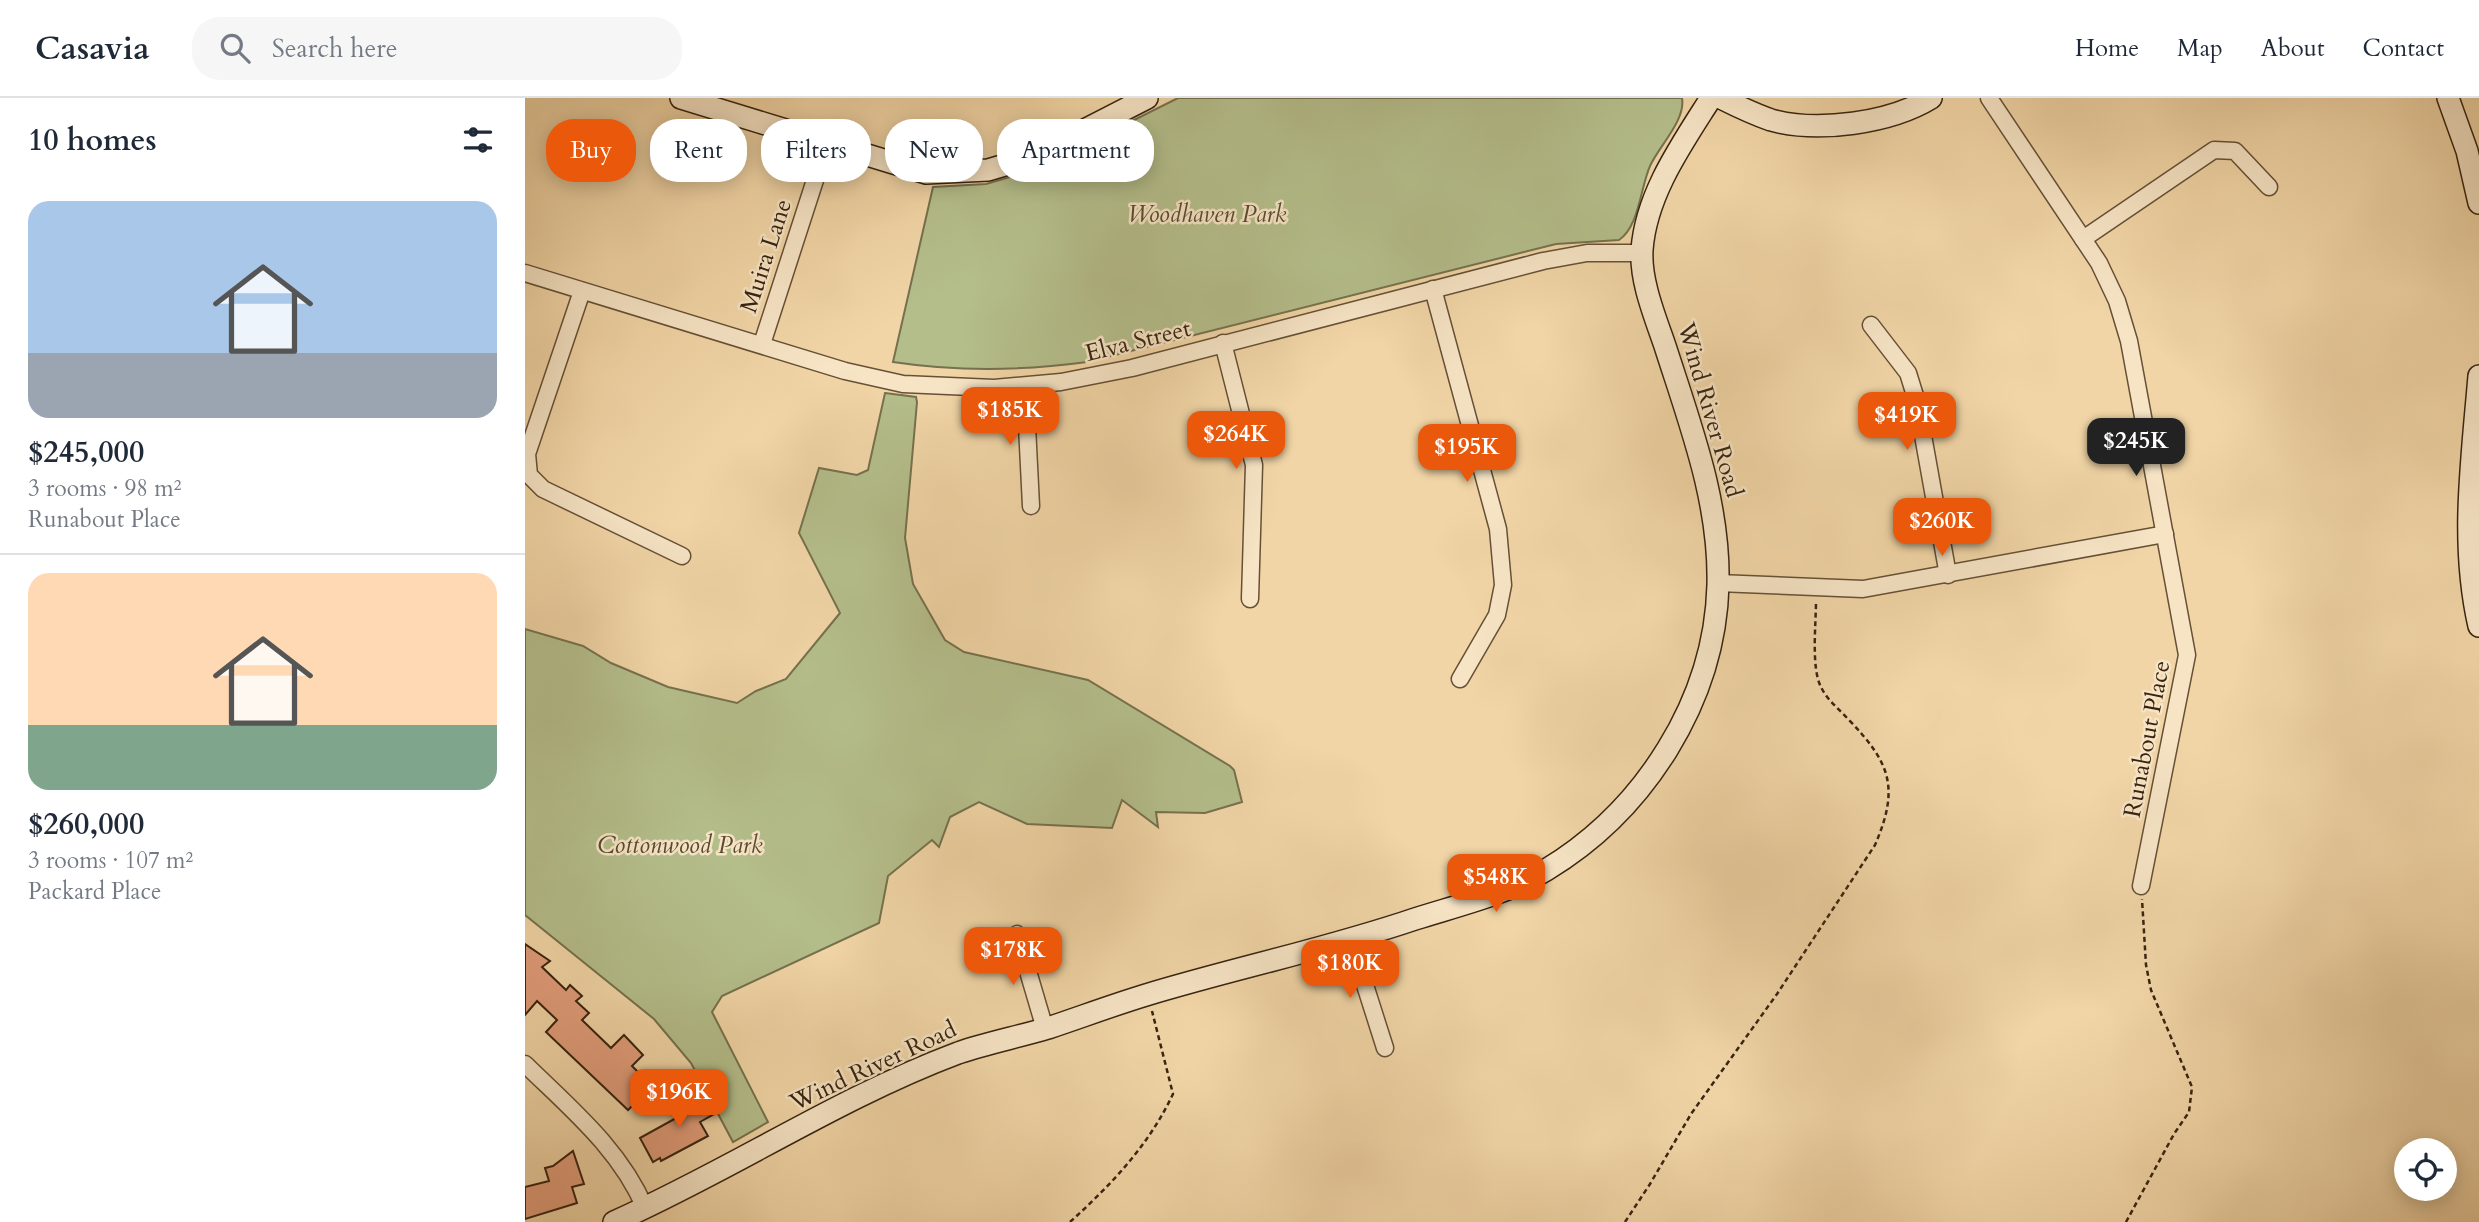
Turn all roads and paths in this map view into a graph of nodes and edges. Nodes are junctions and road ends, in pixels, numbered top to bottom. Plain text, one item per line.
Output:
1 (681, 98) edge
2 (1147, 98) edge
3 (1711, 98) edge
4 (1721, 98) edge
5 (1931, 98) edge
6 (1989, 98) edge
7 (2448, 98) edge
8 (761, 123) edge
9 (871, 157) edge
10 (815, 182) edge
11 (2269, 187) dead end
12 (2479, 203) edge
13 (2083, 239) junction
14 (1642, 253) junction
15 (525, 273) edge
16 (1433, 289) junction
17 (582, 291) junction
18 (1871, 325) dead end
19 (1223, 343) junction
20 (762, 344) junction
21 (2479, 376) edge
22 (1025, 386) junction
23 (1031, 506) dead end
24 (2165, 534) junction
25 (682, 556) dead end
26 (1948, 575) junction
27 (1718, 583) junction
28 (1816, 587) junction
29 (1250, 599) dead end
30 (2479, 626) edge
31 (1460, 679) dead end
32 (2141, 886) joint
33 (1017, 934) dead end
34 (1350, 941) junction
35 (1147, 995) junction
36 (1045, 1029) junction
37 (1385, 1048) dead end
38 (525, 1064) edge
39 (645, 1208) junction
40 (614, 1222) edge
41 (1070, 1222) edge
42 (1625, 1222) edge
43 (2126, 1222) edge

1 - 8 street
2 - 9 street
3 - 14 street, Wind River Road
4 - 5 street
6 - 13 street, Runabout Place
7 - 12 street
10 - 20 street, Muira Lane
11 - 13 street
13 - 24 street, Runabout Place
14 - 16 street, Elva Street
14 - 27 street, Wind River Road
15 - 17 street, Elva Street
16 - 19 street, Elva Street
16 - 31 street
17 - 20 street, Elva Street
17 - 25 street
18 - 26 street
19 - 22 street, Elva Street
19 - 29 street
20 - 22 street, Elva Street
21 - 30 street
22 - 23 street
24 - 26 street
24 - 32 street, Runabout Place
26 - 28 street
27 - 28 street
27 - 34 street, Wind River Road
28 - 42 path
32 - 43 path
33 - 36 street
34 - 35 street, Wind River Road
34 - 37 street
35 - 36 street, Wind River Road
35 - 41 path
36 - 39 street, Wind River Road
38 - 39 street
39 - 40 street, Wind River Road

